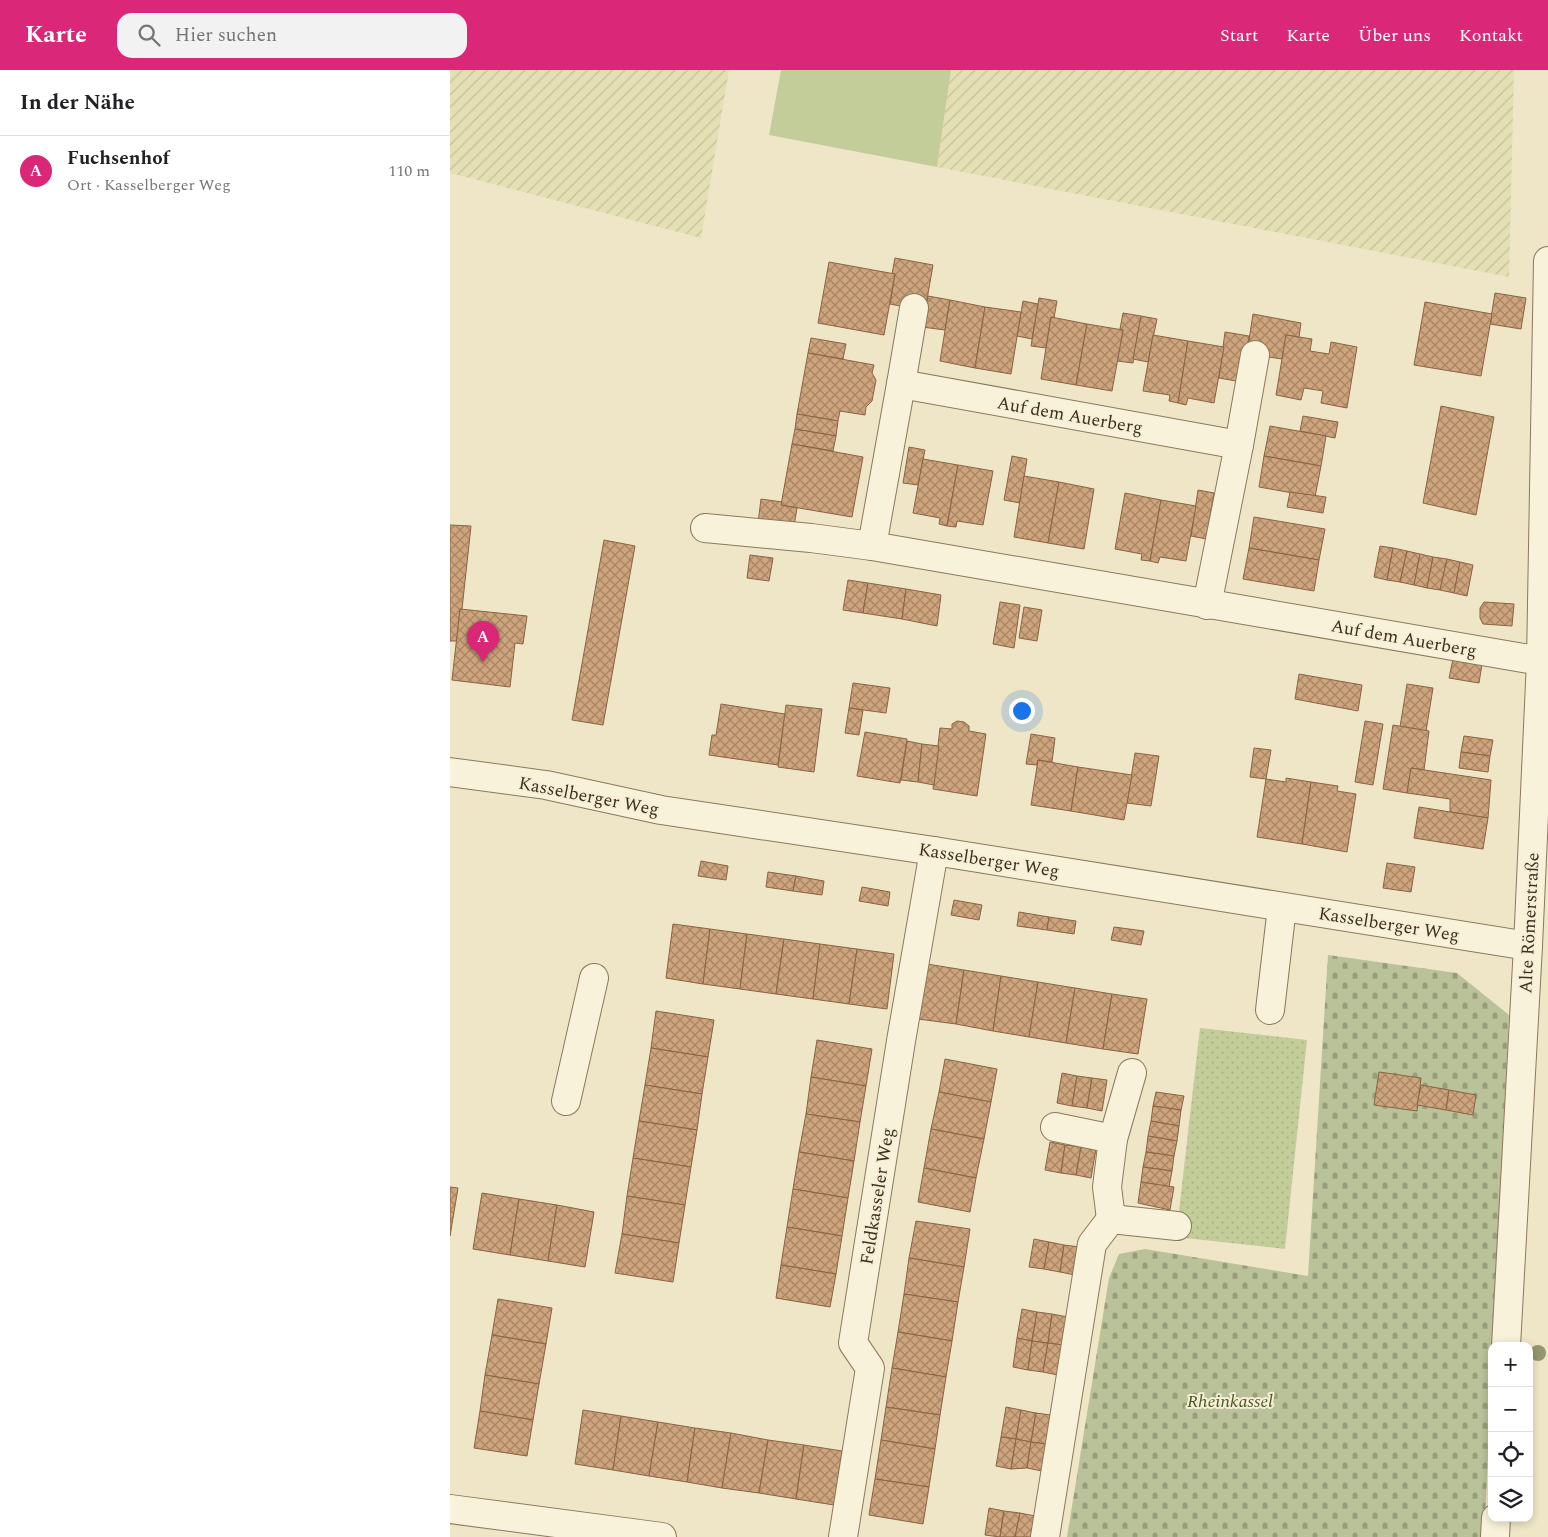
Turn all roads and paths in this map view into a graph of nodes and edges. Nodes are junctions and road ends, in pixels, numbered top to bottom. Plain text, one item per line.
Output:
1 (1548, 261) edge
2 (914, 308) dead end
3 (1255, 355) dead end
4 (901, 384) junction
5 (1239, 445) junction
6 (706, 528) dead end
7 (872, 546) junction
8 (1207, 605) junction
9 (1541, 661) junction
10 (450, 772) edge
11 (934, 851) junction
12 (1282, 907) junction
13 (1528, 946) junction
14 (594, 978) dead end
15 (1270, 1010) dead end
16 (1132, 1073) dead end
17 (566, 1101) dead end
18 (1055, 1127) dead end
19 (1113, 1139) junction
20 (1112, 1219) junction
21 (1177, 1226) dead end
22 (1506, 1342) edge
23 (450, 1509) edge
24 (1496, 1522) edge
25 (662, 1537) edge
26 (843, 1537) edge
27 (1044, 1537) edge
28 (1495, 1537) edge

1 - 9 street, Alte Römerstraße
2 - 4 street
3 - 5 street
4 - 5 street, Auf dem Auerberg
4 - 7 street
5 - 8 street
6 - 7 street, Auf dem Auerberg
7 - 8 street, Auf dem Auerberg
8 - 9 street, Auf dem Auerberg
9 - 13 street, Alte Römerstraße
10 - 11 street, Kasselberger Weg
11 - 12 street, Kasselberger Weg
11 - 26 street, Feldkasseler Weg
12 - 13 street, Kasselberger Weg
12 - 15 street
13 - 22 street, Alte Römerstraße
14 - 17 street
16 - 19 street
18 - 19 street
19 - 20 street
20 - 21 street
20 - 27 street
23 - 25 street
24 - 28 street

